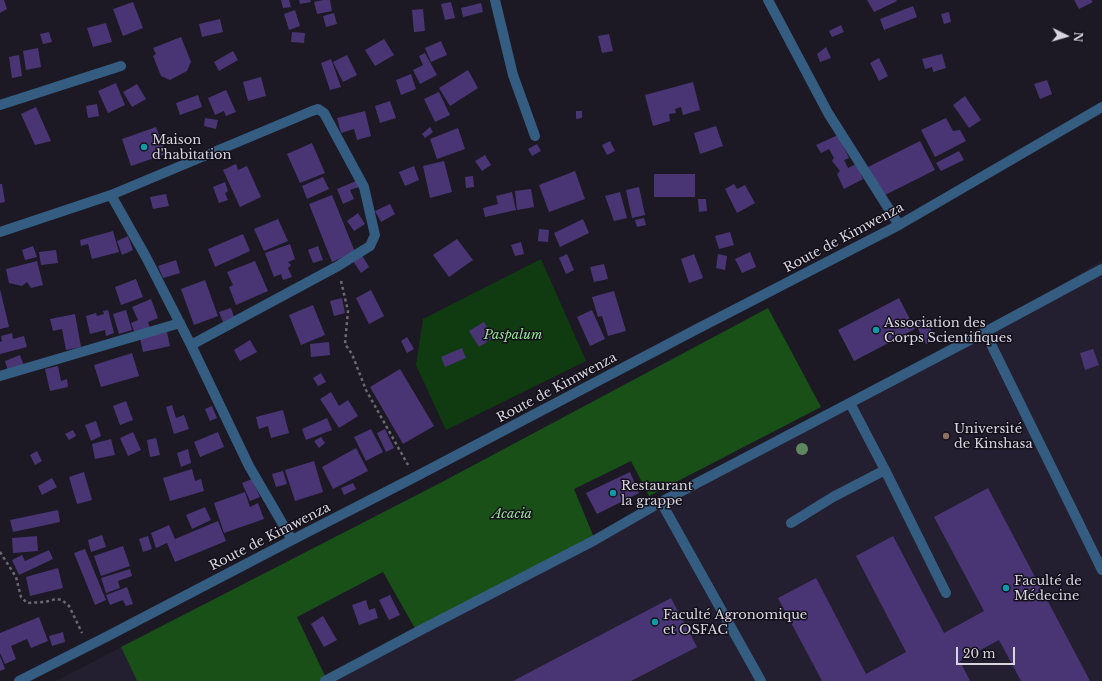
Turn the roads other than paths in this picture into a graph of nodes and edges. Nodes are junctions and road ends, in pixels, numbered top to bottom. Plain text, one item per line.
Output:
1 (495, 0) edge
2 (768, 0) edge
3 (121, 66) dead end
4 (0, 105) edge
5 (1102, 107) edge
6 (535, 136) dead end
7 (112, 195) junction
8 (899, 225) junction
9 (0, 232) edge
10 (1102, 269) edge
11 (180, 323) junction
12 (985, 332) junction
13 (191, 345) junction
14 (0, 376) edge
15 (850, 403) junction
16 (885, 470) junction
17 (661, 502) junction
18 (792, 523) dead end
19 (292, 540) junction
20 (1102, 570) edge
21 (946, 593) dead end
22 (19, 681) edge
23 (325, 681) edge
24 (761, 681) edge

1 - 6 street
2 - 8 street
3 - 4 street
5 - 8 street, Route de Kimwenza
7 - 9 street
7 - 11 street
7 - 13 street
8 - 19 street, Route de Kimwenza
10 - 12 street
11 - 13 street
11 - 14 street
12 - 15 street
12 - 20 street
13 - 19 street
15 - 16 street
15 - 17 street
16 - 18 street
16 - 21 street
17 - 23 street
17 - 24 street
19 - 22 street, Route de Kimwenza

